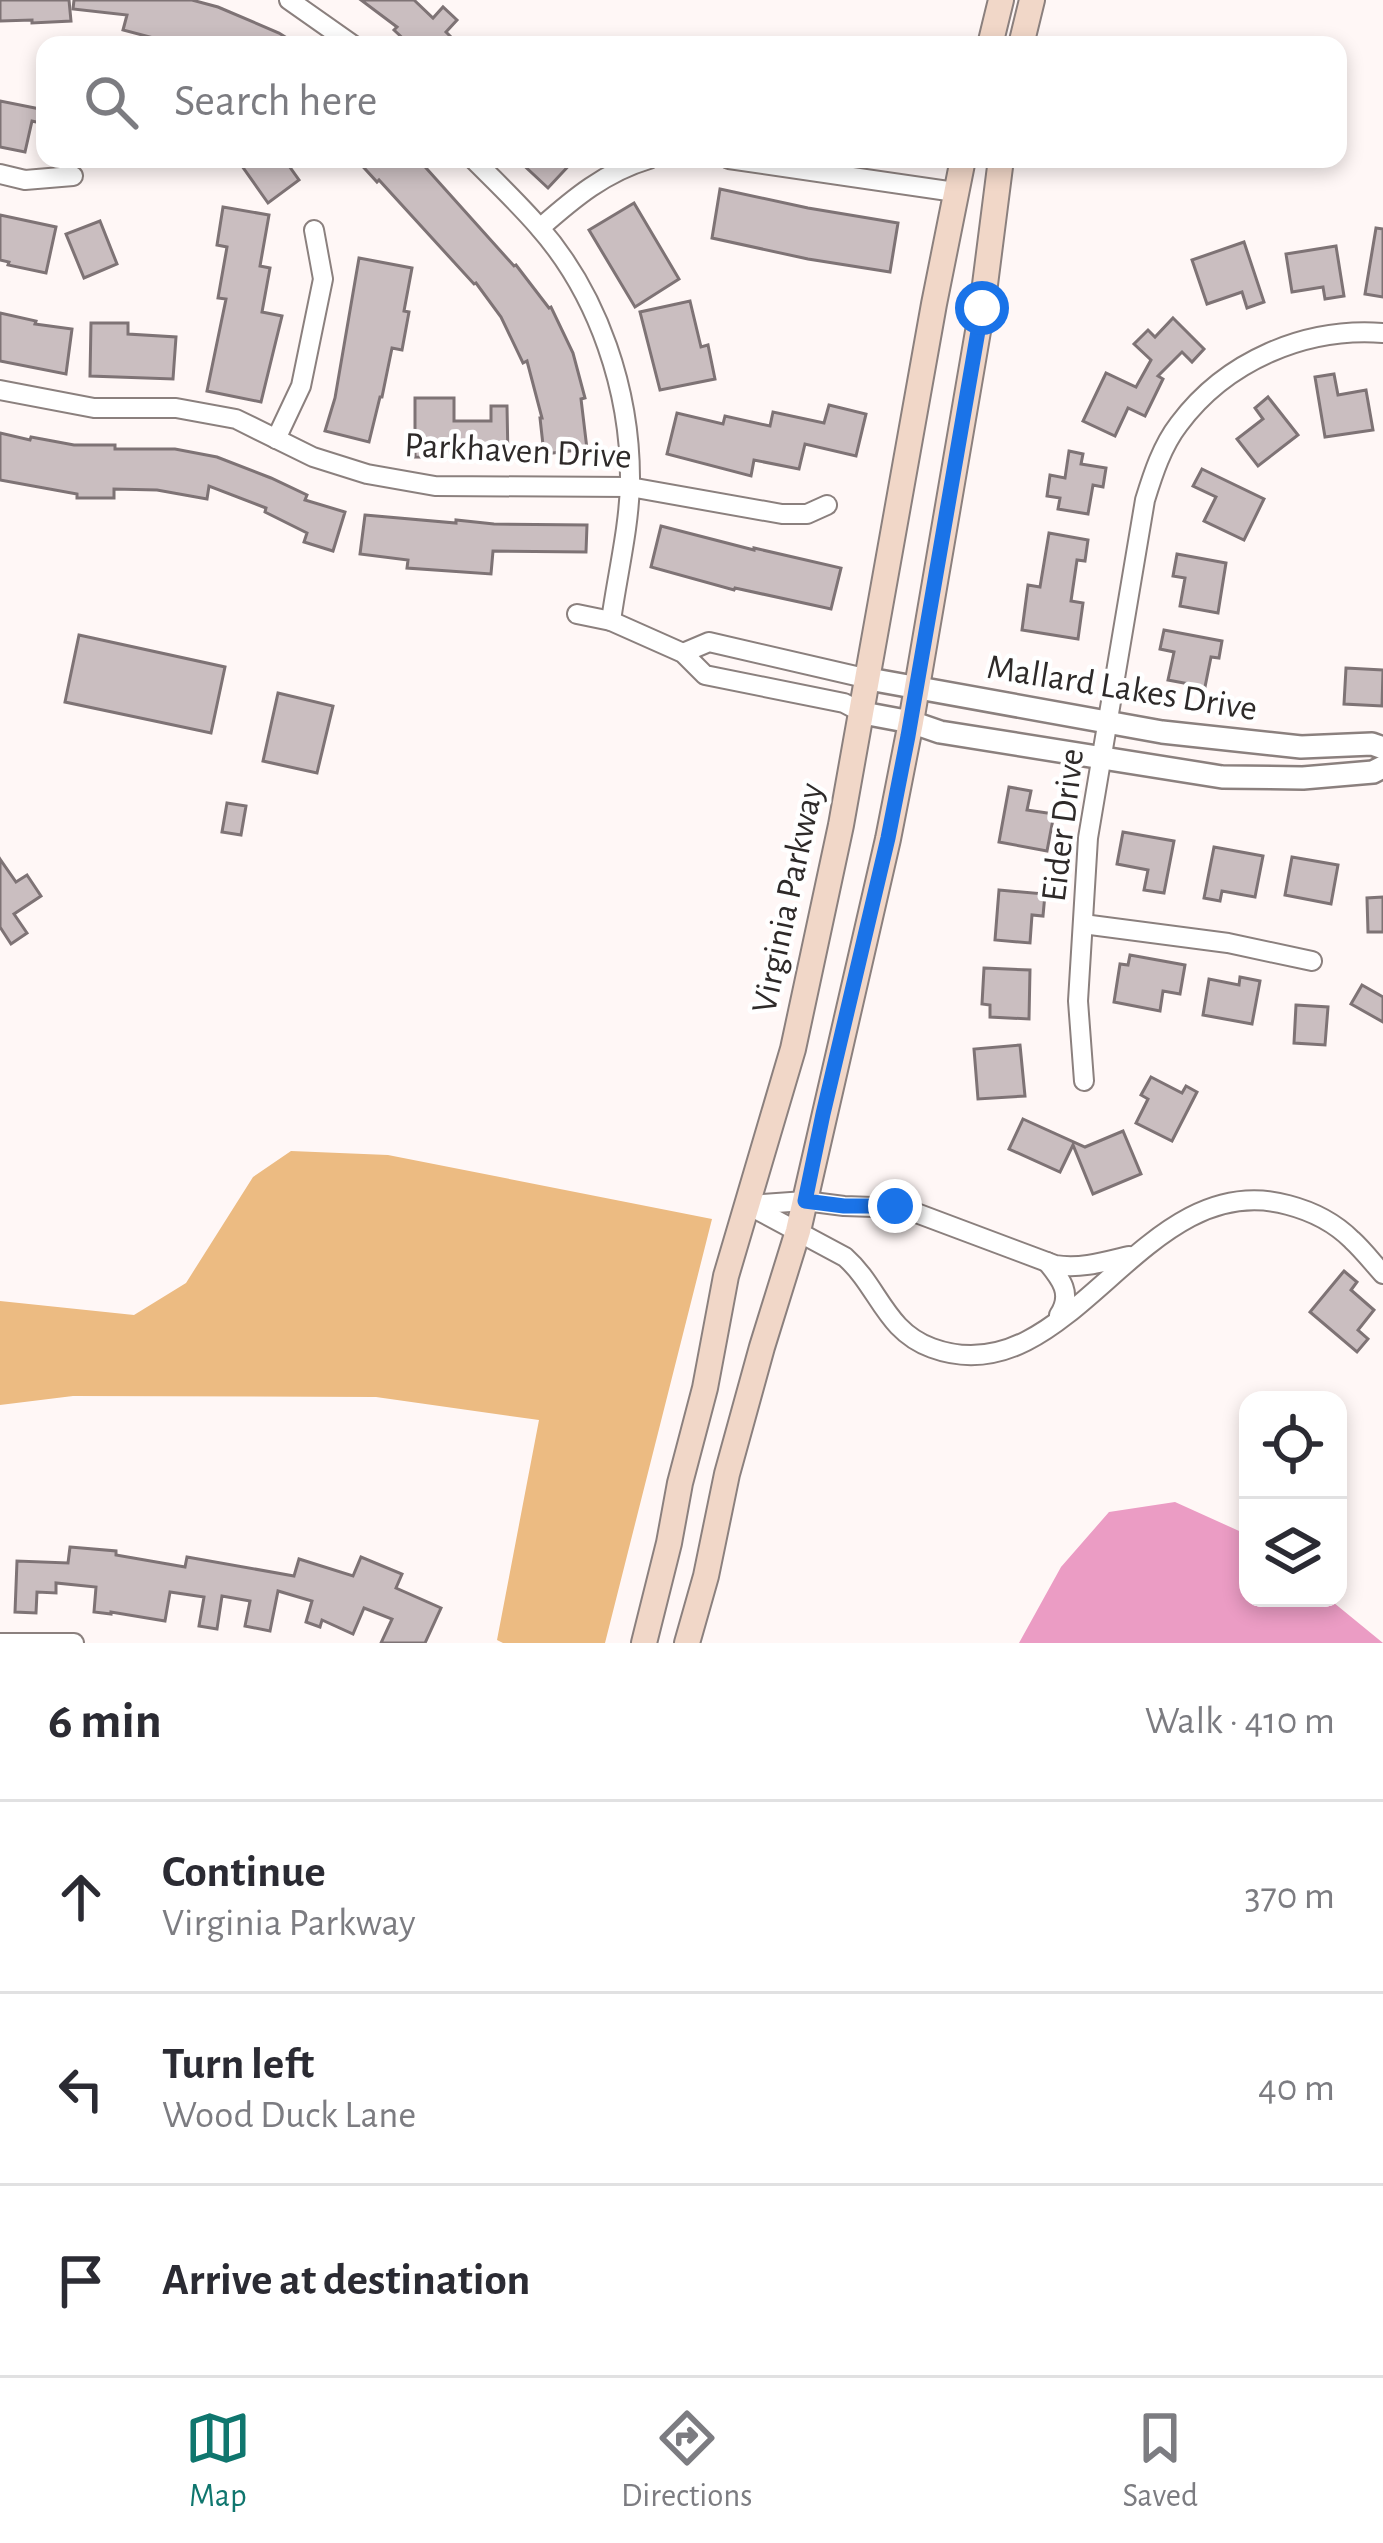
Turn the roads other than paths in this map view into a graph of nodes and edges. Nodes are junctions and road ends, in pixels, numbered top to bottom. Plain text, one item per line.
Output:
1 (289, 0) edge
2 (1001, 0) edge
3 (1032, 0) edge
4 (340, 36) edge
5 (992, 36) edge
6 (1023, 36) edge
7 (482, 168) edge
8 (623, 168) edge
9 (791, 168) edge
10 (961, 168) edge
11 (1000, 168) edge
12 (0, 174) edge
13 (73, 176) dead end
14 (956, 192) junction
15 (540, 228) junction
16 (314, 230) dead end
17 (1383, 333) edge
18 (0, 390) edge
19 (276, 439) junction
20 (630, 487) junction
21 (826, 505) dead end
22 (577, 614) dead end
23 (610, 622) junction
24 (683, 653) junction
25 (869, 679) junction
26 (916, 689) junction
27 (863, 712) junction
28 (911, 722) junction
29 (1109, 722) junction
30 (1383, 748) edge
31 (1102, 759) junction
32 (1383, 766) edge
33 (1083, 924) junction
34 (1312, 961) dead end
35 (1084, 1081) dead end
36 (805, 1201) junction
37 (748, 1205) junction
38 (798, 1231) junction
39 (1134, 1255) junction
40 (1048, 1262) junction
41 (1383, 1274) edge
42 (1054, 1324) junction
43 (2, 1643) edge
44 (74, 1643) edge
45 (644, 1643) edge
46 (687, 1643) edge

1 - 4 street
2 - 5 main road
3 - 6 main road
7 - 15 street
8 - 15 street
9 - 14 street
10 - 14 main road, Virginia Parkway
11 - 26 main road
12 - 13 street
14 - 25 main road, Virginia Parkway
15 - 20 street
16 - 19 street
17 - 29 street, Eider Drive
18 - 19 street, Parkhaven Drive
19 - 20 street, Parkhaven Drive
20 - 21 street, Parkhaven Drive
20 - 23 street
22 - 23 street, Mallard Lakes Drive
23 - 24 street, Mallard Lakes Drive
24 - 25 street, Mallard Lakes Drive
24 - 27 street
25 - 26 street, Mallard Lakes Drive
25 - 27 main road, Virginia Parkway
26 - 28 main road
26 - 29 street, Mallard Lakes Drive
27 - 28 street, Mallard Lakes Drive
27 - 37 main road, Virginia Parkway
28 - 31 street, Mallard Lakes Drive
28 - 36 main road
29 - 30 street, Mallard Lakes Drive
29 - 31 street, Eider Drive
31 - 32 street, Mallard Lakes Drive
31 - 33 street, Eider Drive
33 - 34 street
33 - 35 street, Eider Drive
36 - 37 street
36 - 38 main road
36 - 40 street
37 - 38 street
37 - 45 main road, Virginia Parkway
38 - 42 street
38 - 46 main road
39 - 40 street
39 - 41 street
39 - 42 street
40 - 42 street
43 - 44 street

